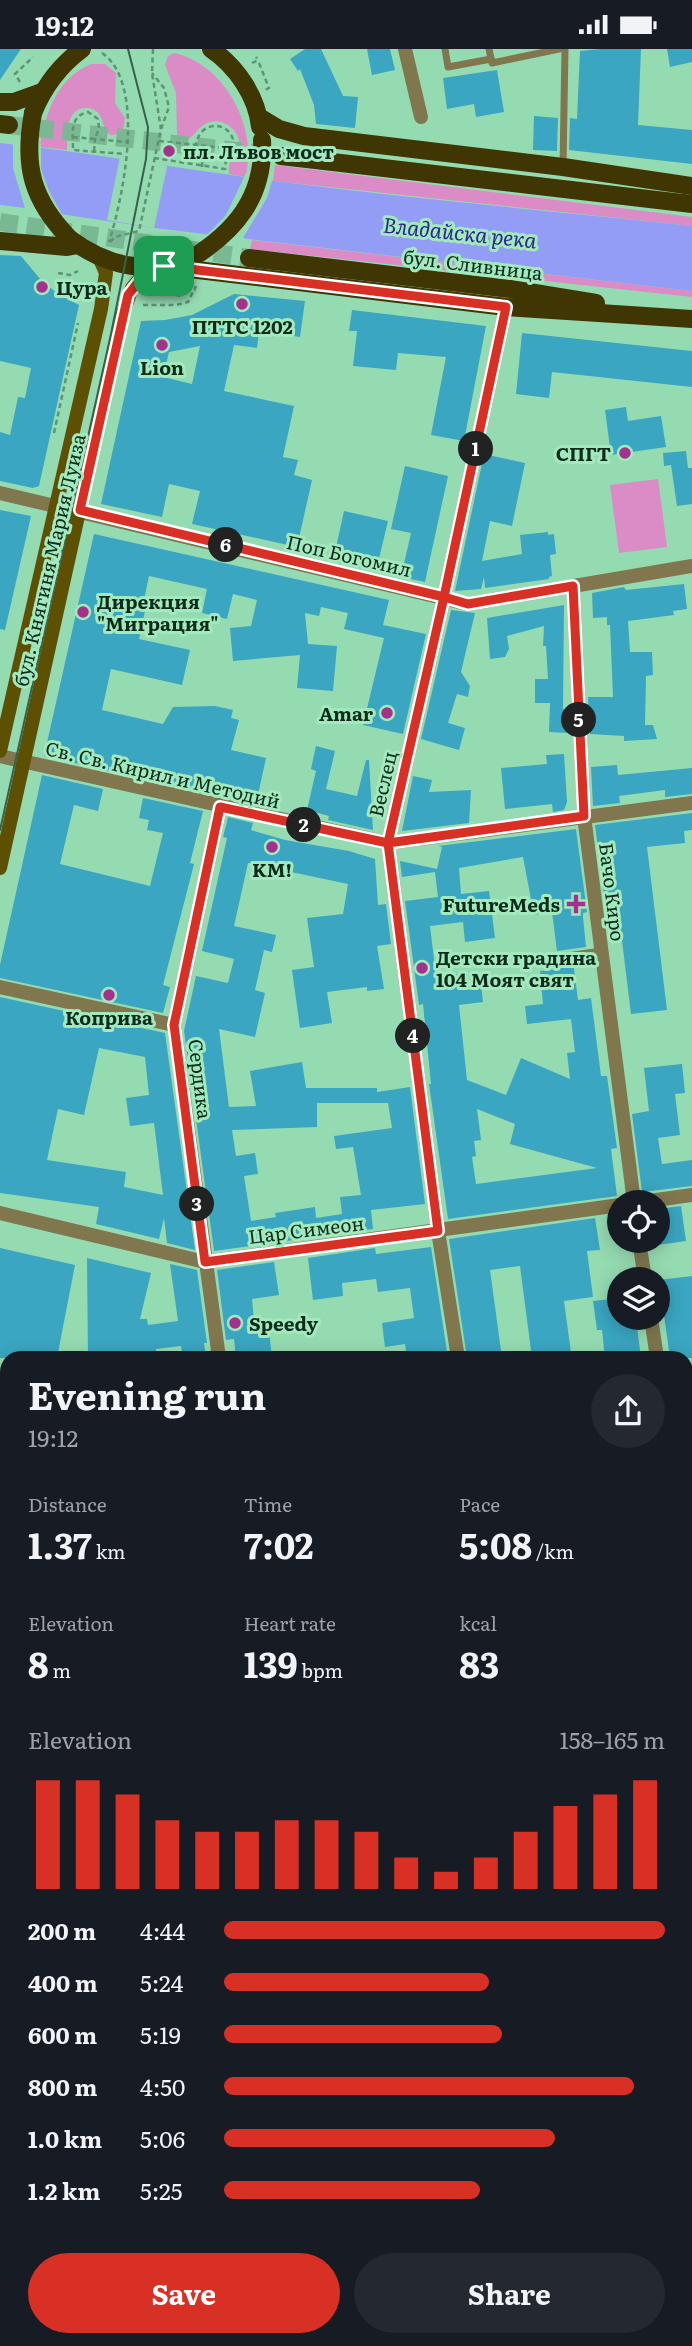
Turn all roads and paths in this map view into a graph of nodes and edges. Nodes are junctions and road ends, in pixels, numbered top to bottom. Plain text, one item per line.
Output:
1 (82, 49) edge
2 (153, 49) edge
3 (211, 49) edge
4 (405, 49) edge
5 (444, 49) edge
6 (489, 49) edge
7 (559, 49) edge
8 (565, 49) edge
9 (102, 53) dead end
10 (33, 57) dead end
11 (256, 57) dead end
12 (491, 59) junction
13 (252, 63) dead end
14 (259, 63) dead end
15 (152, 73) junction
16 (20, 82) dead end
17 (269, 88) dead end
18 (43, 92) junction
19 (0, 102) edge
20 (259, 117) junction
21 (421, 117) dead end
22 (161, 129) junction
23 (73, 137) junction
24 (95, 139) junction
25 (159, 141) junction
26 (128, 142) junction
27 (196, 145) junction
28 (204, 146) junction
29 (227, 148) junction
30 (94, 151) junction
31 (126, 155) junction
32 (281, 156) tunnel mouth
33 (154, 160) junction
34 (202, 167) junction
35 (563, 167) junction
36 (692, 186) edge
37 (692, 204) edge
38 (0, 241) edge
39 (74, 242) junction
40 (104, 250) junction
41 (249, 258) tunnel mouth
42 (78, 271) dead end
43 (58, 273) dead end
44 (162, 275) junction
45 (196, 284) dead end
46 (196, 290) junction
47 (183, 296) dead end
48 (136, 305) dead end
49 (506, 307) junction
50 (692, 318) edge
51 (78, 323) dead end
52 (54, 433) dead end
53 (0, 493) edge
54 (56, 505) junction
55 (80, 510) junction
56 (692, 566) edge
57 (573, 586) junction
58 (444, 597) junction
59 (0, 754) edge
60 (24, 761) junction
61 (692, 803) edge
62 (220, 807) junction
63 (584, 816) junction
64 (388, 843) junction
65 (0, 867) edge
66 (601, 951) junction
67 (533, 961) dead end
68 (0, 987) edge
69 (174, 1025) junction
70 (632, 1190) edge
71 (692, 1195) edge
72 (670, 1198) edge
73 (607, 1207) edge
74 (0, 1213) edge
75 (438, 1231) junction
76 (205, 1262) junction
77 (653, 1330) edge
78 (218, 1351) edge
79 (457, 1351) edge
80 (656, 1351) edge

1 - 18 main road
2 - 15 path
3 - 20 main road
4 - 21 street
5 - 12 lane
6 - 12 lane
7 - 12 lane
8 - 35 lane
9 - 26 path
10 - 16 path
11 - 13 path
14 - 17 path
15 - 22 path
15 - 22 path
18 - 19 main road
18 - 39 main road, bridge
20 - 35 main road
20 - 44 main road, bridge
22 - 25 path
23 - 24 path
23 - 24 path
23 - 30 path
24 - 26 path
24 - 30 path
25 - 27 path
25 - 33 path
26 - 31 path
27 - 28 path
27 - 29 path
28 - 29 path
28 - 34 path
29 - 34 path
30 - 31 path
31 - 40 path
32 - 37 main road
33 - 34 path
33 - 40 path
35 - 36 main road
38 - 39 main road
39 - 40 main road
40 - 44 main road
40 - 54 main road, бул. Княгиня Мария Луиза
41 - 50 main road, бул. Сливница
42 - 43 path
44 - 46 path
44 - 47 path
44 - 49 main road
44 - 55 main road, бул. Княгиня Мария Луиза
45 - 46 path
46 - 48 path
49 - 50 main road
49 - 58 street, Веслец
51 - 52 path
53 - 54 street, Поп Богомил
54 - 55 street, Поп Богомил
54 - 59 main road, бул. Княгиня Мария Луиза
55 - 58 street, Поп Богомил
55 - 60 main road, бул. Княгиня Мария Луиза
56 - 57 street, Поп Богомил
57 - 58 street, Поп Богомил
57 - 63 street, Бачо Киро
58 - 64 street, Веслец
59 - 60 street, Св. Св. Кирил и Методий
60 - 62 street, Св. Св. Кирил и Методий
60 - 65 main road, бул. Княгиня Мария Луиза
61 - 63 street, Св. Св. Кирил и Методий
62 - 64 street, Св. Св. Кирил и Методий
62 - 69 street, Сердика
63 - 64 street, Св. Св. Кирил и Методий
63 - 66 street, Бачо Киро
64 - 75 street, Веслец
66 - 67 lane
66 - 70 street, Бачо Киро
68 - 69 street
69 - 76 street, Сердика
71 - 72 street
73 - 75 street, Цар Симеон
74 - 76 street, Цар Симеон
75 - 76 street, Цар Симеон
75 - 79 street, Веслец
76 - 78 street, Сердика
77 - 80 street

